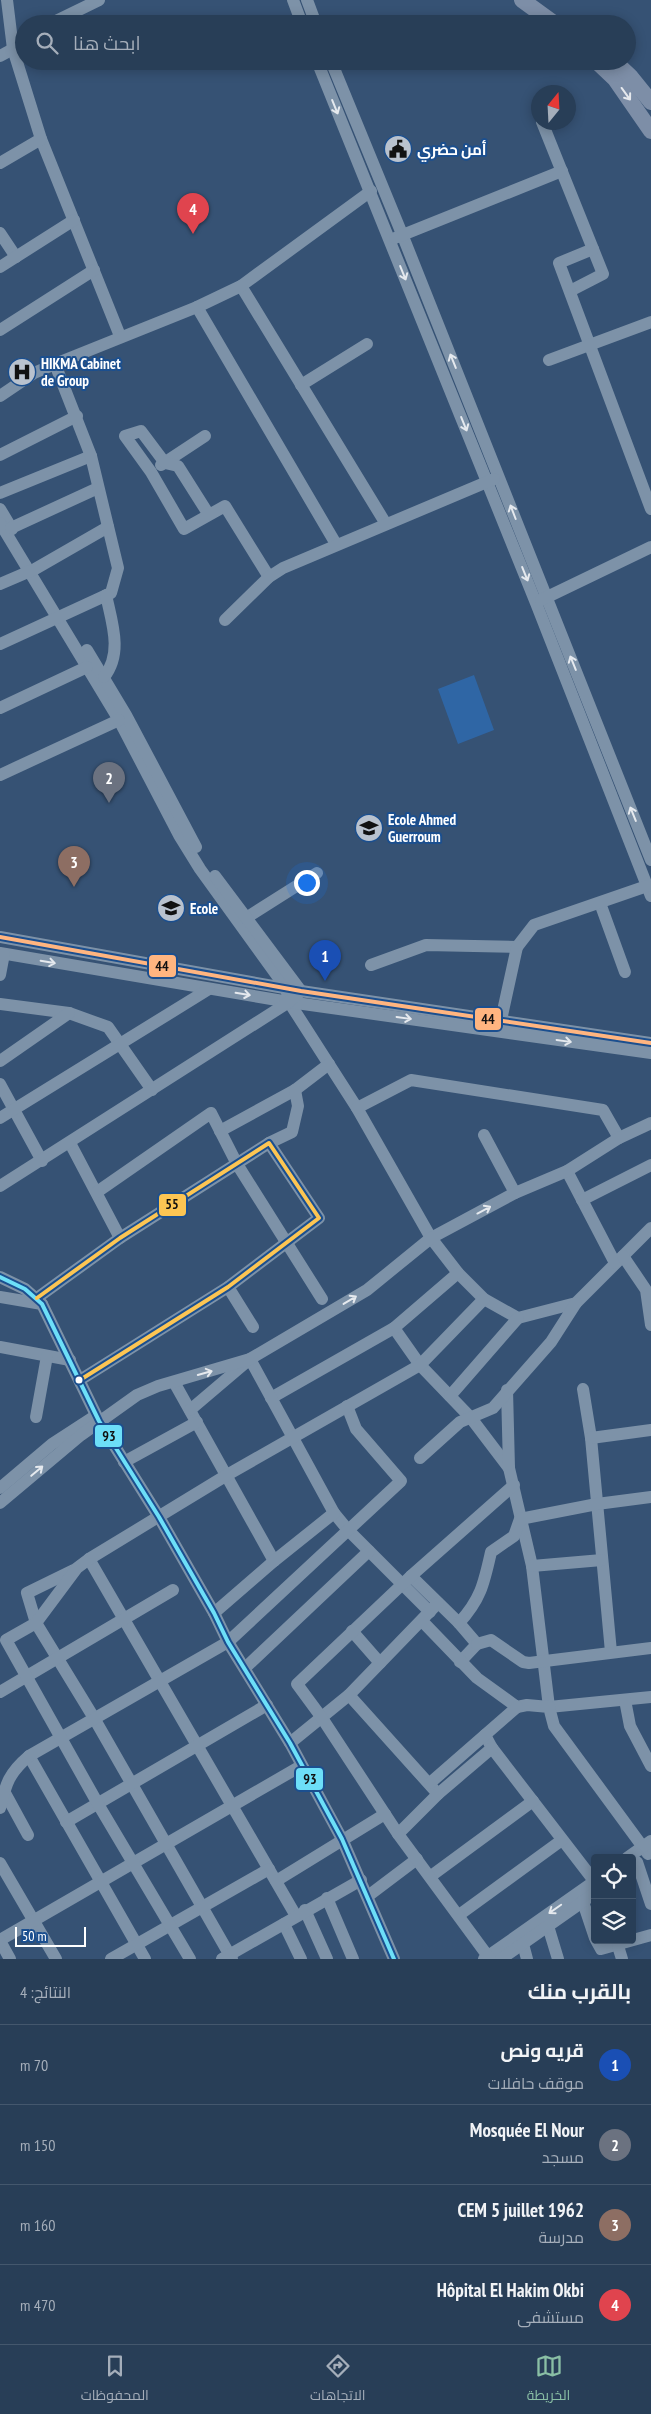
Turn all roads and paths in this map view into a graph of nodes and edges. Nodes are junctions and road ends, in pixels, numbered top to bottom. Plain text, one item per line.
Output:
1 (7, 0) edge
2 (99, 0) edge
3 (293, 0) edge
4 (307, 0) edge
5 (522, 0) edge
6 (68, 15) edge
7 (299, 15) edge
8 (313, 15) edge
9 (543, 15) edge
10 (15, 34) edge
11 (15, 44) edge
12 (0, 56) edge
13 (24, 70) edge
14 (321, 70) edge
15 (335, 70) edge
16 (605, 70) edge
17 (624, 70) edge
18 (651, 102) edge
19 (545, 130) edge
20 (651, 131) edge
21 (41, 139) junction
22 (0, 163) edge
23 (562, 171) junction
24 (371, 191) junction
25 (74, 220) junction
26 (0, 233) edge
27 (402, 234) junction
28 (390, 240) junction
29 (593, 250) junction
30 (16, 257) junction
31 (0, 267) edge
32 (94, 270) junction
33 (241, 286) junction
34 (570, 292) junction
35 (197, 307) junction
36 (651, 322) edge
37 (0, 330) edge
38 (120, 336) junction
39 (367, 344) dead end
40 (590, 345) junction
41 (549, 360) dead end
42 (56, 364) junction
43 (301, 385) junction
44 (0, 396) edge
45 (77, 416) junction
46 (205, 436) dead end
47 (0, 455) edge
48 (91, 456) junction
49 (164, 463) junction
50 (151, 472) junction
51 (493, 479) junction
52 (98, 488) junction
53 (0, 494) edge
54 (651, 509) edge
55 (210, 515) junction
56 (3, 519) edge
57 (386, 524) junction
58 (108, 528) junction
59 (336, 544) junction
60 (651, 547) edge
61 (32, 570) junction
62 (269, 576) junction
63 (0, 584) edge
64 (106, 595) junction
65 (541, 599) junction
66 (60, 616) junction
67 (225, 620) dead end
68 (0, 644) edge
69 (87, 667) junction
70 (104, 677) junction
71 (0, 708) edge
72 (119, 720) junction
73 (0, 775) edge
74 (651, 860) edge
75 (317, 873) dead end
76 (649, 891) edge
77 (600, 904) junction
78 (246, 918) junction
79 (0, 937) edge
80 (517, 946) junction
81 (2, 954) edge
82 (371, 965) dead end
83 (625, 972) dead end
84 (0, 976) edge
85 (286, 988) junction
86 (209, 989) junction
87 (301, 990) junction
88 (289, 1002) junction
89 (0, 1004) edge
90 (69, 1013) junction
91 (500, 1020) junction
92 (651, 1043) edge
93 (120, 1044) junction
94 (651, 1053) edge
95 (0, 1061) edge
96 (328, 1064) junction
97 (0, 1084) edge
98 (152, 1090) junction
99 (295, 1090) junction
100 (357, 1108) junction
101 (14, 1110) junction
102 (0, 1118) edge
103 (651, 1122) edge
104 (220, 1131) junction
105 (484, 1135) dead end
106 (619, 1138) junction
107 (70, 1143) junction
108 (268, 1143) junction
109 (42, 1161) junction
110 (237, 1164) junction
111 (651, 1165) edge
112 (567, 1171) junction
113 (0, 1186) edge
114 (97, 1192) junction
115 (515, 1194) junction
116 (582, 1200) junction
117 (651, 1228) edge
118 (120, 1238) junction
119 (431, 1238) junction
120 (286, 1243) junction
121 (619, 1259) junction
122 (458, 1273) junction
123 (0, 1277) edge
124 (228, 1287) junction
125 (0, 1297) edge
126 (322, 1299) dead end
127 (484, 1299) junction
128 (40, 1301) junction
129 (576, 1303) junction
130 (518, 1318) junction
131 (651, 1325) edge
132 (253, 1327) dead end
133 (394, 1328) junction
134 (0, 1347) edge
135 (47, 1356) junction
136 (70, 1360) junction
137 (250, 1360) junction
138 (420, 1365) junction
139 (80, 1380) junction
140 (174, 1382) junction
141 (583, 1388) dead end
142 (507, 1390) junction
143 (86, 1393) junction
144 (450, 1396) junction
145 (271, 1398) junction
146 (347, 1406) junction
147 (190, 1410) junction
148 (36, 1417) dead end
149 (98, 1418) junction
150 (471, 1418) junction
151 (197, 1422) junction
152 (77, 1426) junction
153 (651, 1430) edge
154 (294, 1437) junction
155 (590, 1438) junction
156 (420, 1458) dead end
157 (124, 1462) junction
158 (509, 1468) junction
159 (227, 1475) junction
160 (514, 1485) junction
161 (0, 1488) edge
162 (651, 1497) edge
163 (0, 1502) edge
164 (597, 1504) junction
165 (334, 1513) junction
166 (159, 1517) junction
167 (520, 1519) junction
168 (348, 1530) junction
169 (369, 1551) junction
170 (90, 1559) junction
171 (602, 1560) junction
172 (274, 1561) junction
173 (532, 1566) junction
174 (77, 1568) junction
175 (407, 1580) junction
176 (174, 1590) dead end
177 (430, 1612) junction
178 (214, 1613) junction
179 (124, 1619) junction
180 (36, 1623) junction
181 (459, 1623) junction
182 (352, 1631) junction
183 (228, 1642) junction
184 (477, 1644) junction
185 (651, 1648) edge
186 (611, 1652) junction
187 (57, 1658) junction
188 (460, 1662) junction
189 (544, 1662) junction
190 (380, 1663) junction
191 (245, 1668) junction
192 (26, 1677) junction
193 (161, 1682) junction
194 (0, 1692) edge
195 (349, 1695) junction
196 (651, 1698) edge
197 (625, 1700) junction
198 (267, 1705) junction
199 (517, 1707) junction
200 (549, 1707) junction
201 (94, 1718) junction
202 (322, 1718) junction
203 (485, 1735) junction
204 (61, 1736) junction
205 (290, 1743) junction
206 (197, 1745) junction
207 (492, 1748) junction
208 (29, 1756) junction
209 (301, 1766) junction
210 (651, 1766) edge
211 (430, 1783) junction
212 (131, 1784) junction
213 (4, 1791) junction
214 (438, 1794) junction
215 (534, 1801) junction
216 (98, 1804) junction
217 (232, 1805) junction
218 (0, 1808) edge
219 (385, 1814) junction
220 (66, 1822) junction
221 (398, 1834) junction
222 (28, 1835) dead end
223 (342, 1839) junction
224 (562, 1840) junction
225 (167, 1843) junction
226 (648, 1848) edge
227 (636, 1858) edge
228 (418, 1859) junction
229 (132, 1862) junction
230 (0, 1863) edge
231 (269, 1869) junction
232 (636, 1871) edge
233 (431, 1876) junction
234 (591, 1876) edge
235 (361, 1880) junction
236 (100, 1881) junction
237 (276, 1881) junction
238 (5, 1883) edge
239 (591, 1884) edge
240 (368, 1896) junction
241 (591, 1896) edge
242 (327, 1898) junction
243 (583, 1902) junction
244 (651, 1904) edge
245 (202, 1906) junction
246 (300, 1913) junction
247 (459, 1915) junction
248 (34, 1920) junction
249 (169, 1924) junction
250 (284, 1924) junction
251 (548, 1926) junction
252 (591, 1927) edge
253 (651, 1935) edge
254 (0, 1941) edge
255 (136, 1944) junction
256 (523, 1944) junction
257 (598, 1944) edge
258 (618, 1946) junction
259 (228, 1958) edge
260 (491, 1958) edge
261 (10, 1959) edge
262 (56, 1959) edge
263 (111, 1959) edge
264 (145, 1959) edge
265 (190, 1959) edge
266 (301, 1959) edge
267 (327, 1959) edge
268 (353, 1959) edge
269 (394, 1959) edge
270 (527, 1959) edge
271 (558, 1959) edge
272 (622, 1959) edge

1 - 10 street
2 - 6 street
3 - 7 street
4 - 8 street
5 - 9 main road
11 - 12 street
13 - 21 street
14 -> 24 street
15 - 27 street
16 -> 20 main road
17 - 18 main road
19 - 23 street
21 - 22 street
21 - 25 street
23 - 27 street
23 - 29 street
24 - 28 street
24 - 33 street
25 - 30 street
25 - 32 street
26 - 30 street
27 - 28 street
51 -> 27 street
28 -> 51 street
29 - 34 street
29 - 34 street
30 - 31 street
32 - 37 street
32 - 38 street
33 - 35 street
33 - 43 street
34 - 40 street
35 - 38 street
35 - 59 street
36 - 40 street
38 - 42 street
39 - 43 street
40 - 41 street
40 - 54 street
42 - 44 street
42 - 45 street
43 - 57 street
45 - 47 street
45 - 48 street
46 - 49 street
48 - 52 street
48 - 53 street
49 - 50 street
49 - 50 street
49 - 55 street
50 - 55 street
51 - 57 street
51 - 65 street
52 - 56 street
52 - 58 street
55 - 62 street
56 - 61 street
57 - 59 street
58 - 61 street
58 - 64 street
59 - 62 street
60 - 65 street
61 - 63 street
61 - 66 street
62 - 67 street
64 - 66 street
64 - 70 street
74 -> 65 street
65 - 76 street
66 - 68 street
66 - 69 street
66 - 70 street
69 - 71 street
69 - 72 street
70 - 78 street
72 - 73 street
72 - 85 street
75 - 78 street
76 - 77 street
77 - 80 street
77 - 83 street
78 - 87 street
79 - 85 street
80 - 82 street
80 - 91 street
81 - 84 street
81 -> 86 street
85 - 87 street
85 - 88 street
86 -> 88 street
86 - 93 street
87 - 88 street
87 - 91 street
88 -> 94 street
88 - 96 street
88 - 98 street
89 - 90 street
90 - 93 street
90 - 95 street
91 - 92 street
93 - 98 street
93 - 101 street
96 - 99 street
96 - 100 street
97 - 101 street
98 - 107 street
99 - 104 street
99 - 108 street
100 - 106 street
100 - 119 street
101 - 102 street
101 - 109 street
103 - 106 street
104 - 110 street
104 - 114 street
105 - 115 street
106 - 112 street
107 - 109 street
107 - 114 street
108 - 110 street
108 - 120 street
109 - 113 street
110 - 118 street
110 - 120 street
111 - 116 street
112 - 115 street
112 - 116 street
114 - 118 street
119 -> 115 street
116 - 121 street
117 - 121 street
118 - 128 street
119 - 122 street
137 -> 119 street
120 - 124 street
120 - 126 street
121 - 129 street
121 - 131 street
122 - 127 street
122 - 133 street
123 - 128 street
124 - 132 street
124 - 139 street
125 - 128 street
127 - 130 street
127 - 138 street
128 - 136 street
129 - 130 street
129 - 142 street
130 - 144 street
133 - 138 street
133 - 145 street
134 - 135 street
135 - 136 street
135 - 148 street
136 - 139 street
140 -> 137 street
137 - 145 street
137 - 147 street
138 - 144 street
138 - 146 street
139 - 143 street
140 - 147 street
140 - 149 street
141 - 155 street
142 - 150 street
142 - 158 street
143 - 149 street
143 - 152 street
144 - 150 street
145 - 154 street
146 - 154 street
146 - 168 street
147 - 151 street
149 - 152 street
149 - 157 street
163 -> 149 street
150 - 156 street
150 - 158 street
151 - 157 street
151 - 159 street
152 - 161 street
153 - 155 street
154 - 159 street
154 - 165 street
155 - 164 street
157 - 166 street
158 - 160 street
159 - 166 street
159 - 172 street
160 - 167 street
160 - 175 street
162 - 164 street
164 - 167 street
164 - 171 street
165 - 168 street
165 - 172 street
166 - 170 street
166 - 178 street
167 - 173 street
167 - 181 street
168 - 169 street
168 - 183 street
169 - 175 street
169 - 191 street
170 - 174 street
170 - 179 street
171 - 173 street
171 - 186 street
172 - 178 street
173 - 189 street
174 - 180 street
174 - 180 street
175 - 177 street
175 - 182 street
176 - 179 street
177 - 181 street
177 - 188 street
177 - 190 street
178 - 183 street
179 - 187 street
179 - 193 street
180 - 187 street
180 - 192 street
181 - 184 street
182 - 190 street
182 - 202 street
183 - 191 street
183 - 193 street
184 - 188 street
184 - 189 street
185 - 186 street
186 - 189 street
187 - 192 street
187 - 201 street
188 - 199 street
189 - 200 street
190 - 195 street
191 - 198 street
192 - 194 street
192 - 204 street
193 - 201 street
193 - 206 street
195 - 202 street
195 - 211 street
196 - 197 street
197 - 200 street
197 - 210 street
198 - 205 street
198 - 206 street
199 - 200 street
199 - 203 street
200 - 226 street
201 - 204 street
201 - 212 street
202 - 205 street
202 - 219 street
203 - 207 street
203 - 211 street
204 - 208 street
204 - 216 street
205 - 209 street
206 - 212 street
206 - 217 street
207 - 214 street
207 - 215 street
208 - 213 street
208 - 220 street
209 - 217 street
209 - 223 street
211 - 214 street
212 - 216 street
212 - 225 street
213 - 218 street
213 - 222 street
214 - 221 street
215 - 224 street
215 - 233 street
216 - 220 street
216 - 229 street
217 - 225 street
217 - 231 street
219 - 221 street
219 - 223 street
220 - 236 street
221 - 228 street
223 - 235 street
223 - 237 street
224 - 234 street
224 - 247 street
225 - 229 street
225 - 245 street
226 - 227 street
228 - 233 street
228 - 240 street
229 - 236 street
229 - 249 street
230 - 238 street
231 - 237 street
231 - 245 street
232 - 244 street
233 - 247 street
235 - 240 street
235 - 242 street
236 - 248 street
236 - 255 street
237 - 246 street
238 - 248 street
239 -> 260 street
240 - 269 street
241 - 243 street
242 - 246 street
242 - 268 street
243 - 251 street
243 - 252 street
245 - 249 street
245 - 259 street
246 - 250 street
246 - 267 street
247 - 260 street
248 - 254 street
248 - 262 street
249 - 255 street
249 - 265 street
250 - 259 street
250 - 266 street
251 - 256 street
251 - 271 street
253 - 258 street
254 - 261 street
255 - 263 street
255 - 264 street
256 - 260 street
256 - 270 street
257 - 258 street
258 - 272 street

